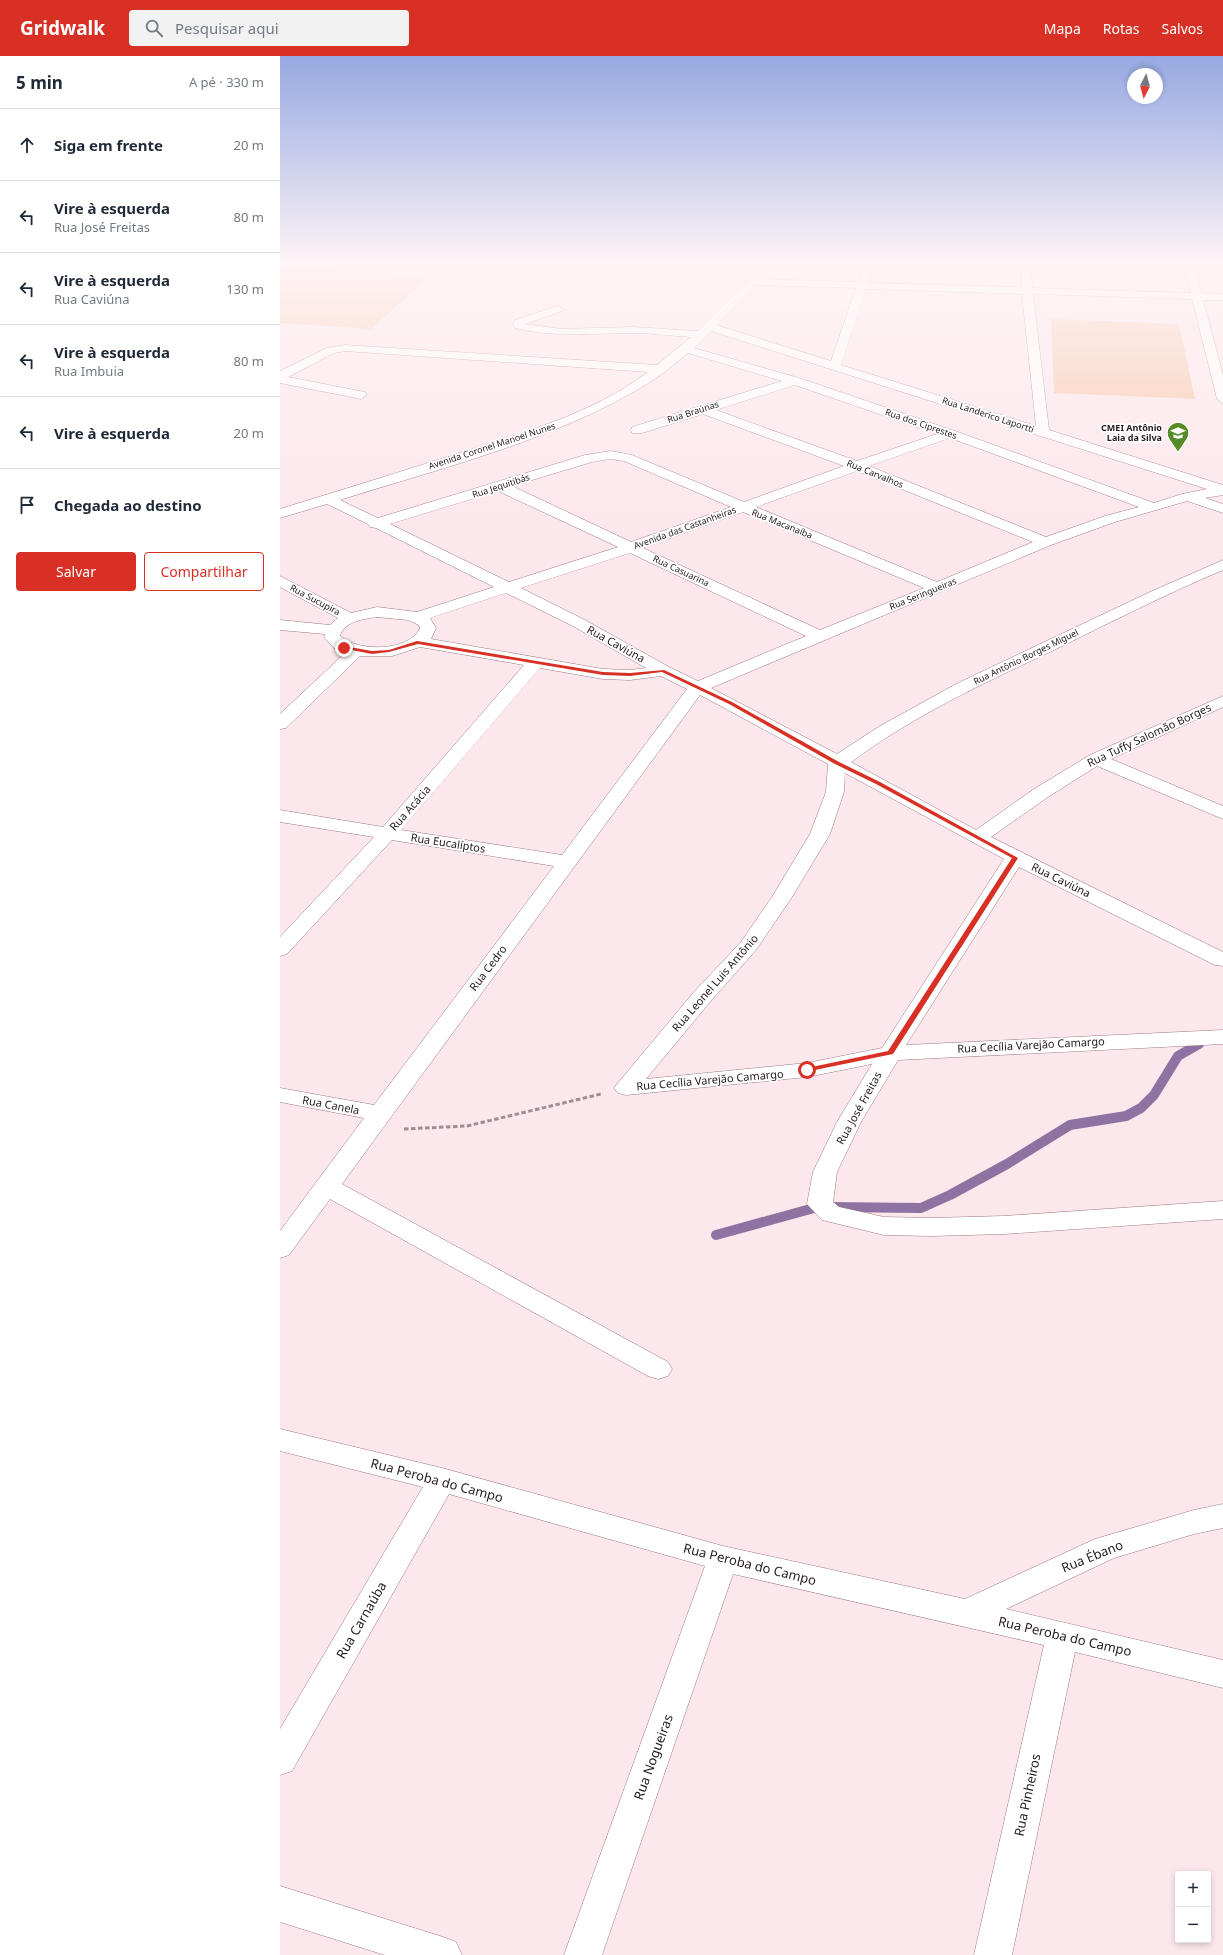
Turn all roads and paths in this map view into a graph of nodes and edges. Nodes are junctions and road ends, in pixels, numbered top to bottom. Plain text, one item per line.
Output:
1 (338, 350) edge
2 (369, 350) edge
3 (684, 350) edge
4 (691, 350) edge
5 (775, 350) edge
6 (841, 350) edge
7 (1034, 350) edge
8 (1211, 350) edge
9 (835, 366) junction
10 (659, 369) junction
11 (280, 378) edge
12 (795, 381) junction
13 (361, 395) dead end
14 (1223, 399) edge
15 (702, 409) junction
16 (637, 430) dead end
17 (1043, 433) junction
18 (950, 434) junction
19 (627, 458) joint
20 (857, 466) junction
21 (500, 486) junction
22 (1223, 490) edge
23 (1187, 497) junction
24 (326, 498) junction
25 (743, 508) junction
26 (1154, 508) junction
27 (1223, 509) edge
28 (280, 514) edge
29 (375, 524) junction
30 (1046, 542) junction
31 (632, 547) junction
32 (1223, 565) edge
33 (280, 581) edge
34 (507, 588) junction
35 (938, 588) junction
36 (418, 617) junction
37 (349, 618) junction
38 (280, 625) edge
39 (333, 630) junction
40 (819, 636) junction
41 (417, 642) junction
42 (356, 651) junction
43 (535, 663) junction
44 (663, 671) junction
45 (696, 688) junction
46 (1222, 702) edge
47 (280, 724) edge
48 (1096, 758) junction
49 (837, 763) junction
50 (1223, 813) edge
51 (280, 816) edge
52 (387, 834) junction
53 (977, 838) junction
54 (1015, 858) junction
55 (568, 862) junction
56 (280, 950) edge
57 (1223, 960) edge
58 (1223, 1036) edge
59 (890, 1053) junction
60 (626, 1088) junction
61 (280, 1095) edge
62 (374, 1122) junction
63 (326, 1186) junction
64 (1223, 1210) edge
65 (280, 1249) edge
66 (658, 1369) dead end
67 (280, 1440) edge
68 (442, 1480) junction
69 (1223, 1516) edge
70 (723, 1559) junction
71 (967, 1613) junction
72 (1062, 1636) junction
73 (1223, 1674) edge
74 (280, 1760) edge
75 (280, 1904) edge
76 (443, 1955) edge
77 (583, 1955) edge
78 (993, 1955) edge

1 - 11 street
2 - 10 street
3 - 10 street, Avenida Coronel Manoel Nunes
4 - 12 street, Rua dos Ciprestes
5 - 9 street, Rua Landerico Laportti
6 - 9 street
7 - 17 street
8 - 14 street
9 - 17 street, Rua Landerico Laportti
10 - 24 street, Avenida Coronel Manoel Nunes
11 - 13 street
12 - 15 street, Rua Braúnas
12 - 18 street, Rua dos Ciprestes
15 - 16 street, Rua Braúnas
15 - 20 street, Rua Carvalhos
17 - 22 street, Rua Landerico Laportti
18 - 20 street, Avenida das Castanheiras
18 - 26 street, Rua dos Ciprestes
19 - 21 street, Rua Jequitibás
19 - 25 street, Rua Macanaíba
20 - 25 street, Avenida das Castanheiras
20 - 30 street, Rua Carvalhos
21 - 29 street, Rua Jequitibás
21 - 31 street, Rua Casuarina
22 - 23 street, Rua Seringueiras
23 - 26 street, Rua Seringueiras
23 - 27 street
24 - 28 street, Avenida Coronel Manoel Nunes
24 - 29 street, Rua Caviúna
25 - 31 street, Avenida das Castanheiras
25 - 35 street, Rua Macanaíba
26 - 30 street, Rua Seringueiras
29 - 34 street, Rua Caviúna
30 - 35 street, Rua Seringueiras
31 - 34 street, Avenida das Castanheiras
31 - 40 street, Rua Casuarina
32 - 49 street, Rua Antônio Borges Miguel
33 - 37 street, Rua Sucupira
34 - 36 street, Avenida das Castanheiras
34 - 44 street, Rua Caviúna
35 - 40 street, Rua Seringueiras
36 - 37 street
36 - 41 street
37 - 39 street
38 - 39 street
39 - 42 street
40 - 45 street, Rua Seringueiras
41 - 42 street
41 - 43 street
42 - 47 street
43 - 44 street
43 - 52 street, Rua Acácia
44 - 45 street, Rua Caviúna
45 - 49 street, Rua Caviúna
45 - 55 street, Rua Cedro
46 - 48 street, Rua Tuffy Salomão Borges
48 - 50 street
48 - 53 street, Rua Tuffy Salomão Borges
49 - 53 street, Rua Caviúna
49 - 60 street, Rua Leonel Luis Antônio
51 - 52 street, Rua Eucalíptos
52 - 55 street, Rua Eucalíptos
52 - 56 street, Rua Acácia
53 - 54 street, Rua Caviúna
54 - 57 street, Rua Caviúna
54 - 59 street, Rua José Freitas
55 - 62 street, Rua Cedro
58 - 59 street, Rua Cecília Varejão Camargo
59 - 60 street, Rua Cecília Varejão Camargo
59 - 64 street, Rua José Freitas
60 - 62 path, Rua Cecília Varejão Camargo
61 - 62 street, Rua Canela
62 - 63 street, Rua Cedro
63 - 65 street, Rua Cedro
63 - 66 street
67 - 68 street, Rua Peroba do Campo
68 - 70 street, Rua Peroba do Campo
68 - 74 street, Rua Carnaúba
69 - 71 street, Rua Ébano
70 - 71 street, Rua Peroba do Campo
70 - 77 street, Rua Nogueiras
71 - 72 street, Rua Peroba do Campo
72 - 73 street, Rua Peroba do Campo
72 - 78 street, Rua Pinheiros
75 - 76 street

